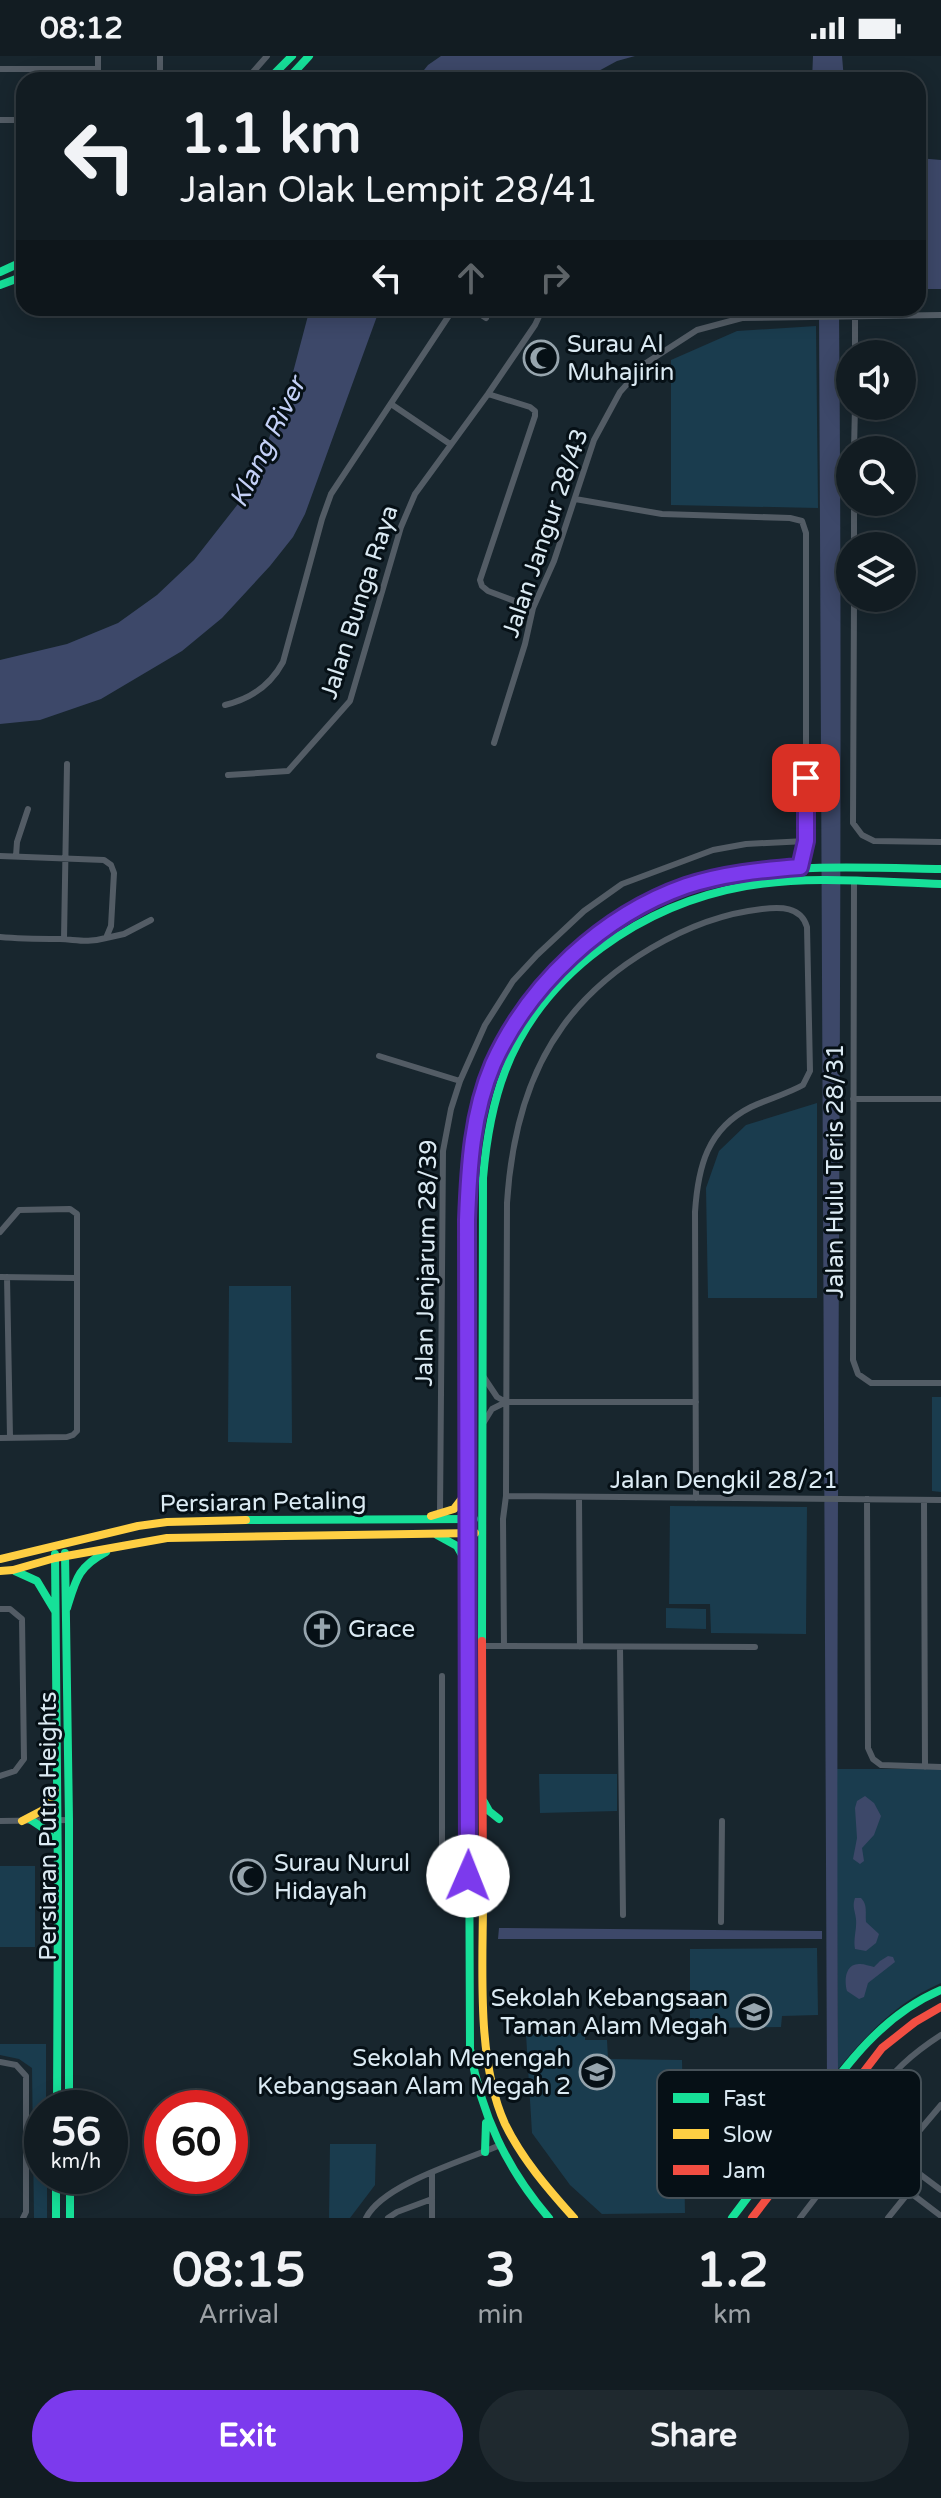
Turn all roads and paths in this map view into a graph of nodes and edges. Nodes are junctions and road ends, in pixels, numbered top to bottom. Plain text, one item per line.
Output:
1 (98, 56) edge
2 (266, 56) edge
3 (292, 56) edge
4 (309, 56) edge
5 (0, 69) edge
6 (97, 69) junction
7 (97, 72) edge
8 (253, 72) edge
9 (276, 72) edge
10 (295, 72) edge
11 (449, 316) edge
12 (483, 316) edge
13 (539, 316) edge
14 (764, 316) edge
15 (764, 316) edge
16 (812, 316) edge
17 (855, 316) edge
18 (486, 318) dead end
19 (855, 340) edge
20 (488, 394) junction
21 (391, 404) junction
22 (450, 444) junction
23 (575, 499) junction
24 (533, 608) junction
25 (854, 612) edge
26 (225, 705) dead end
27 (494, 743) dead end
28 (67, 764) dead end
29 (228, 775) dead end
30 (28, 809) dead end
31 (806, 841) junction
32 (941, 842) edge
33 (0, 856) edge
34 (16, 856) junction
35 (65, 859) junction
36 (800, 867) junction
37 (941, 869) edge
38 (850, 881) junction
39 (941, 884) edge
40 (151, 920) dead end
41 (0, 937) edge
42 (106, 938) junction
43 (64, 939) junction
44 (379, 1056) dead end
45 (460, 1081) junction
46 (853, 1099) junction
47 (941, 1099) edge
48 (0, 1232) edge
49 (4, 1277) edge
50 (76, 1278) junction
51 (468, 1288) junction
52 (481, 1288) junction
53 (481, 1372) junction
54 (941, 1383) edge
55 (506, 1402) junction
56 (696, 1402) junction
57 (0, 1406) edge
58 (10, 1406) junction
59 (482, 1428) junction
60 (10, 1437) junction
61 (0, 1438) edge
62 (469, 1491) junction
63 (506, 1496) junction
64 (579, 1497) junction
65 (696, 1498) junction
66 (867, 1499) junction
67 (924, 1500) junction
68 (941, 1500) edge
69 (440, 1513) junction
70 (420, 1519) junction
71 (469, 1519) junction
72 (482, 1519) junction
73 (469, 1533) junction
74 (482, 1533) junction
75 (436, 1535) junction
76 (59, 1545) junction
77 (116, 1546) junction
78 (60, 1557) junction
79 (0, 1559) edge
80 (468, 1569) junction
81 (13, 1570) junction
82 (0, 1571) edge
83 (67, 1608) junction
84 (0, 1609) edge
85 (55, 1611) junction
86 (482, 1646) junction
87 (504, 1646) junction
88 (580, 1647) junction
89 (620, 1647) junction
90 (755, 1647) dead end
91 (442, 1676) dead end
92 (925, 1767) junction
93 (941, 1767) edge
94 (0, 1776) edge
95 (56, 1786) junction
96 (483, 1795) junction
97 (27, 1820) junction
98 (57, 1820) junction
99 (69, 1820) junction
100 (0, 1821) edge
101 (722, 1821) dead end
102 (483, 1838) junction
103 (57, 1849) junction
104 (442, 1904) dead end
105 (623, 1915) dead end
106 (721, 1922) dead end
107 (941, 1990) edge
108 (941, 2007) edge
109 (941, 2035) edge
110 (0, 2062) edge
111 (845, 2070) edge
112 (864, 2070) edge
113 (895, 2070) edge
114 (57, 2090) edge
115 (69, 2090) edge
116 (498, 2104) junction
117 (941, 2105) edge
118 (486, 2115) junction
119 (921, 2129) edge
120 (498, 2146) junction
121 (483, 2152) junction
122 (525, 2155) junction
123 (509, 2164) junction
124 (432, 2173) junction
125 (921, 2174) edge
126 (941, 2190) edge
127 (56, 2194) edge
128 (70, 2194) edge
129 (747, 2198) edge
130 (767, 2198) edge
131 (815, 2198) edge
132 (904, 2198) edge
133 (917, 2198) edge
134 (432, 2199) junction
135 (941, 2216) edge
136 (23, 2218) edge
137 (56, 2218) edge
138 (70, 2218) edge
139 (366, 2218) edge
140 (388, 2218) edge
141 (432, 2218) edge
142 (549, 2218) edge
143 (574, 2218) edge
144 (732, 2218) edge
145 (752, 2218) edge
146 (800, 2218) edge
147 (888, 2218) edge

1 - 6 street
2 - 8 street
3 - 9 main road
4 - 10 main road
5 - 6 street
6 - 7 street
11 - 21 street
12 - 18 street
13 - 20 street, Jalan Bunga Raya
14 - 16 street, Jalan Jangur 28/43
15 - 23 street, Jalan Jangur 28/43
17 - 19 street
20 - 22 street, Jalan Bunga Raya
20 - 24 street
21 - 22 street
21 - 26 street
22 - 29 street, Jalan Bunga Raya
23 - 24 street, Jalan Jangur 28/43
23 - 31 street
24 - 27 street, Jalan Jangur 28/43
25 - 32 street
28 - 35 street
30 - 34 street
31 - 36 street
31 - 45 street, Jalan Jenjarum 28/39
33 - 34 street
34 - 35 street
35 - 42 street
35 - 43 street
36 - 37 main road
36 - 51 main road
38 - 39 main road
38 - 46 street, Jalan Hulu Teris 28/31
38 - 52 main road
40 - 42 street
41 - 43 street
42 - 43 street
44 - 45 street
45 - 69 street, Jalan Jenjarum 28/39
46 - 47 street
46 - 54 street, Jalan Hulu Teris 28/31
48 - 50 street
49 - 50 street
49 - 58 street
50 - 60 street
51 - 52 main road
51 - 62 main road
52 - 53 main road
53 - 55 street
53 - 59 main road
55 - 56 street
55 - 56 street
55 - 59 street
55 - 63 street
56 - 65 street
57 - 58 street
58 - 60 street
59 - 72 main road
60 - 61 street
62 - 69 main road
62 - 71 main road
63 - 64 street, Jalan Dengkil 28/21
63 - 87 street
64 - 65 street, Jalan Dengkil 28/21
64 - 88 street
65 - 66 street, Jalan Dengkil 28/21
66 - 67 street, Jalan Dengkil 28/21
66 - 92 street
67 - 68 street, Jalan Dengkil 28/21
67 - 92 street
69 - 70 main road
70 - 71 main road, Persiaran Petaling
70 - 76 main road, Persiaran Petaling
71 - 72 main road, Persiaran Petaling
71 - 73 main road
72 - 74 main road
73 - 74 main road, Persiaran Petaling
73 - 75 main road, Persiaran Petaling
73 - 80 main road
74 - 86 main road
75 - 77 main road, Persiaran Petaling
75 - 80 main road
76 - 78 main road, Persiaran Putra Heights
76 - 79 main road, Persiaran Petaling
77 - 78 main road, Persiaran Petaling
77 - 83 main road
78 - 81 main road, Persiaran Petaling
78 - 83 main road, Persiaran Putra Heights
78 - 85 main road, Persiaran Putra Heights
80 - 118 main road
81 - 82 main road, Persiaran Petaling
81 - 85 main road
83 - 99 main road, Persiaran Putra Heights
84 - 94 street
85 - 95 main road, Persiaran Putra Heights
86 - 87 street
86 - 96 main road
87 - 88 street
88 - 89 street
89 - 90 street
89 - 105 street
91 - 104 street
92 - 93 street
95 - 97 main road
95 - 98 main road, Persiaran Putra Heights
96 - 102 main road
96 - 102 main road
97 - 98 street
97 - 100 street
97 - 103 main road
98 - 99 street
98 - 103 main road, Persiaran Putra Heights
99 - 115 main road, Persiaran Putra Heights
101 - 106 street
102 - 116 main road
103 - 114 main road, Persiaran Putra Heights
107 - 111 main road
108 - 112 main road
109 - 113 street
110 - 136 street
116 - 120 main road
116 - 122 main road
117 - 119 street
118 - 120 main road
118 - 121 main road
120 - 121 street
120 - 122 main road
120 - 123 main road
121 - 123 main road
121 - 124 street
122 - 143 main road
123 - 142 main road
124 - 134 street
124 - 139 street
125 - 126 street
127 - 137 main road
128 - 138 main road
129 - 144 main road
130 - 145 main road
131 - 146 street
132 - 147 street
133 - 135 street
134 - 140 street
134 - 141 street

